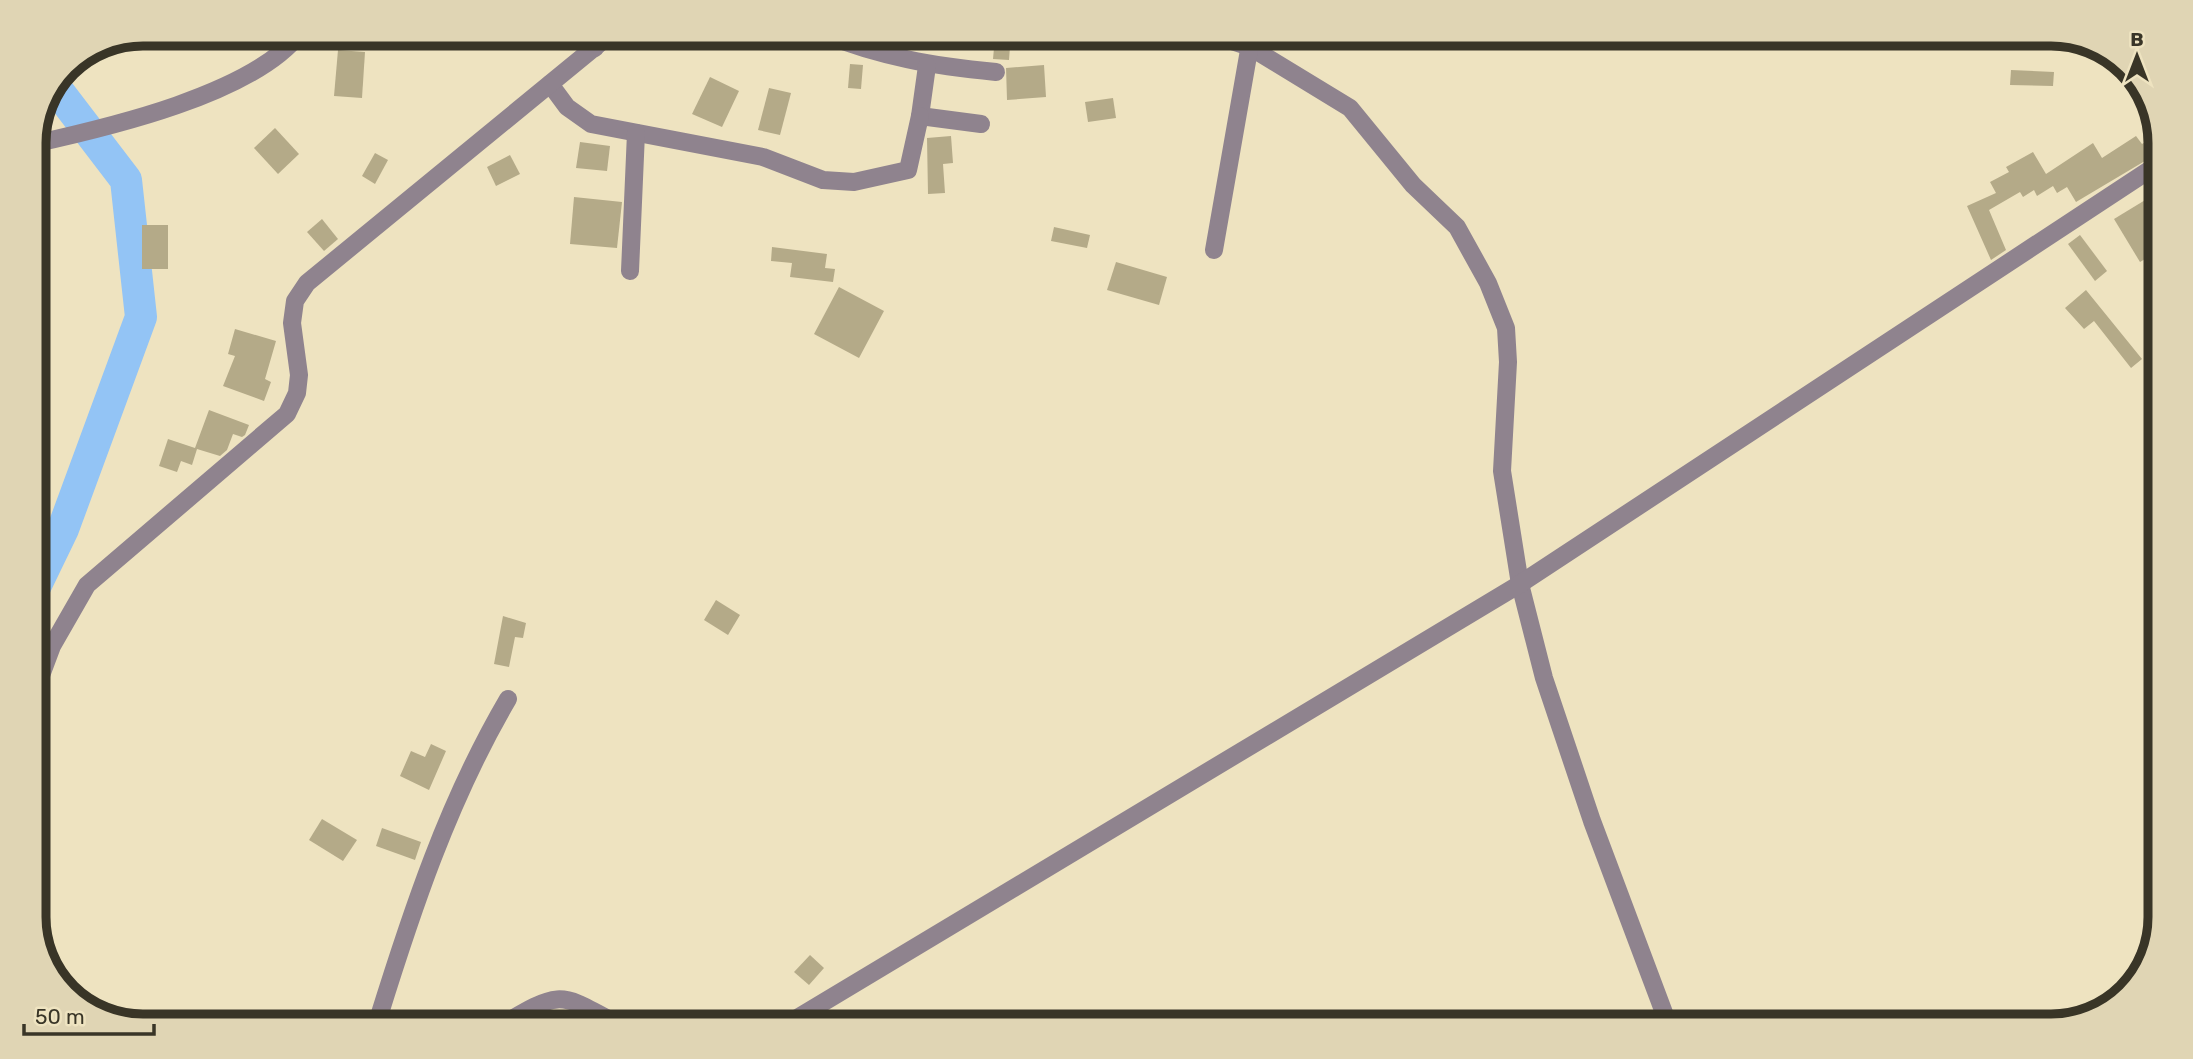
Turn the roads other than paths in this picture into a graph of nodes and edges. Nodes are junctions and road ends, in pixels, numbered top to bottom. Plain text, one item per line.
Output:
1 (287, 46) edge
2 (590, 46) edge
3 (597, 46) edge
4 (854, 46) edge
5 (1250, 46) edge
6 (1260, 46) edge
7 (595, 48) junction
8 (927, 66) junction
9 (996, 72) dead end
10 (550, 84) junction
11 (920, 116) junction
12 (981, 124) dead end
13 (636, 133) junction
14 (46, 141) edge
15 (2147, 172) edge
16 (1214, 250) dead end
17 (629, 271) dead end
18 (1520, 584) junction
19 (46, 661) edge
20 (508, 699) dead end
21 (380, 1014) edge
22 (521, 1014) edge
23 (598, 1014) edge
24 (804, 1014) edge
25 (1664, 1014) edge

1 - 14 street
2 - 7 street
3 - 7 street
4 - 8 street
5 - 16 street
6 - 18 street
7 - 10 street
8 - 9 street
8 - 11 street
10 - 13 street
10 - 19 street
11 - 12 street
11 - 13 street
13 - 17 street
15 - 18 street
18 - 24 street
18 - 25 street
20 - 21 street
22 - 23 street

